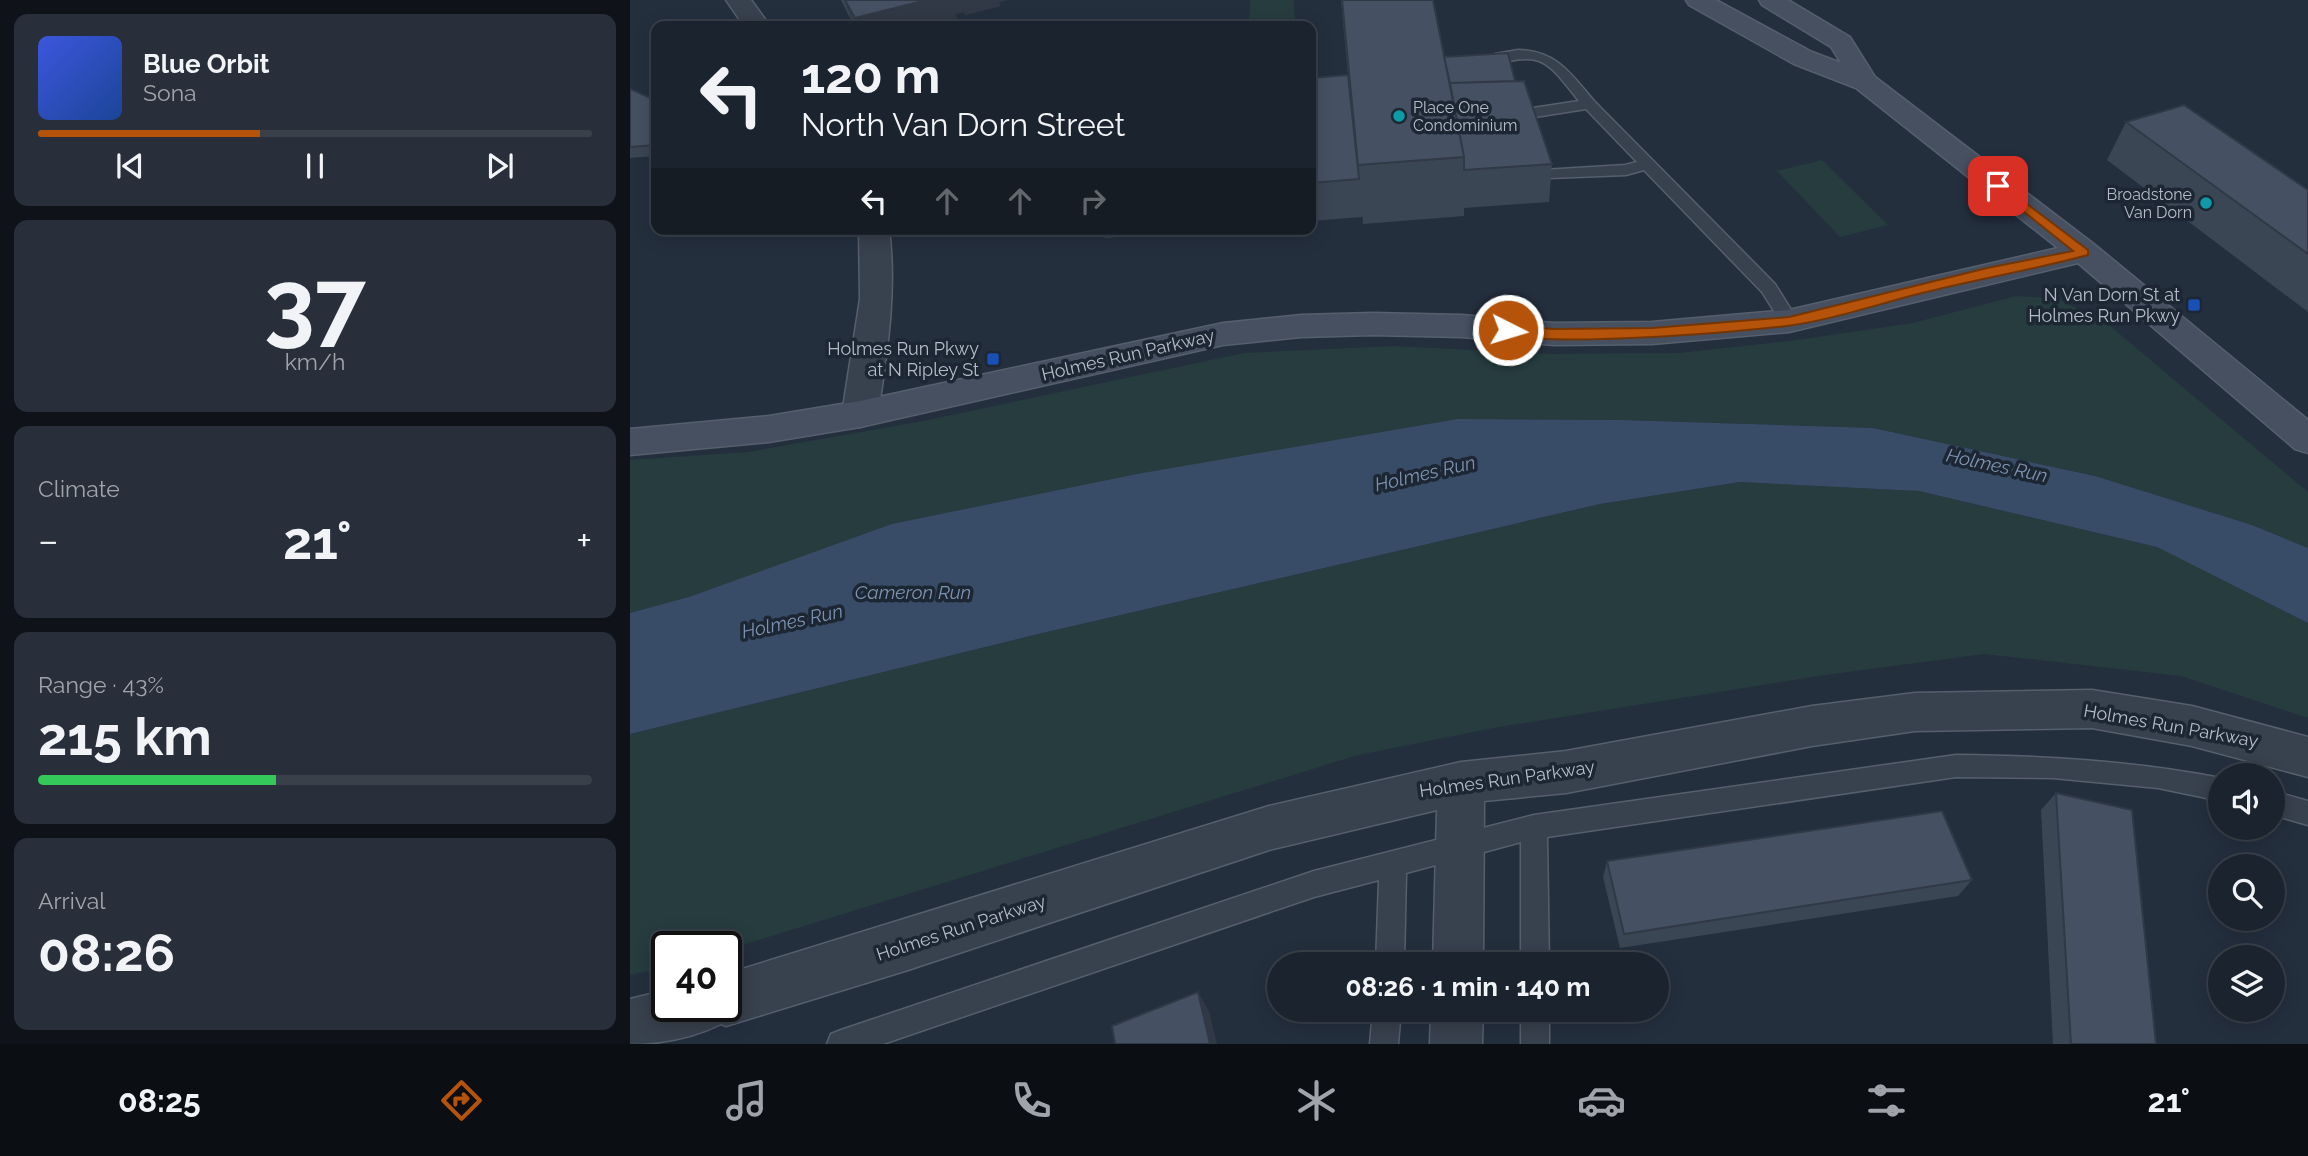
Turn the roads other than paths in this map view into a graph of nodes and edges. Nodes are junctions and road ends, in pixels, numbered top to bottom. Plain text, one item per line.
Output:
1 (738, 0) edge
2 (1698, 0) edge
3 (1771, 0) edge
4 (753, 21) edge
5 (1478, 65) edge
6 (1865, 82) junction
7 (1589, 104) junction
8 (1499, 113) edge
9 (1648, 164) junction
10 (1528, 176) edge
11 (875, 235) edge
12 (2084, 253) junction
13 (1789, 321) junction
14 (860, 414) junction
15 (2308, 440) edge
16 (630, 442) edge
17 (2289, 751) edge
18 (1461, 783) junction
19 (2208, 787) edge
20 (2285, 806) edge
21 (2308, 813) edge
22 (1534, 827) junction
23 (1462, 846) junction
24 (1394, 862) junction
25 (1390, 952) edge
26 (1458, 952) edge
27 (1535, 952) edge
28 (742, 995) edge
29 (651, 1020) edge
30 (1386, 1022) edge
31 (1456, 1022) edge
32 (1535, 1022) edge
33 (630, 1025) edge
34 (841, 1044) edge
35 (1384, 1044) edge
36 (1455, 1044) edge
37 (1535, 1044) edge

1 - 4 street
2 - 6 street
3 - 6 street
5 - 7 lane
6 - 12 street
7 - 8 lane
7 - 9 lane
9 - 10 lane
9 - 13 lane
11 - 14 street
12 - 13 street, Holmes Run Parkway
12 - 15 street
13 - 14 street, Holmes Run Parkway
14 - 16 street, Holmes Run Parkway
17 - 18 street, Holmes Run Parkway
18 - 23 street
18 - 28 street, Holmes Run Parkway
19 - 22 lane
20 - 21 lane
22 - 23 lane
22 - 27 lane
23 - 24 lane
23 - 26 street
24 - 25 lane
24 - 34 lane
29 - 33 street
30 - 35 lane
31 - 36 street
32 - 37 lane

